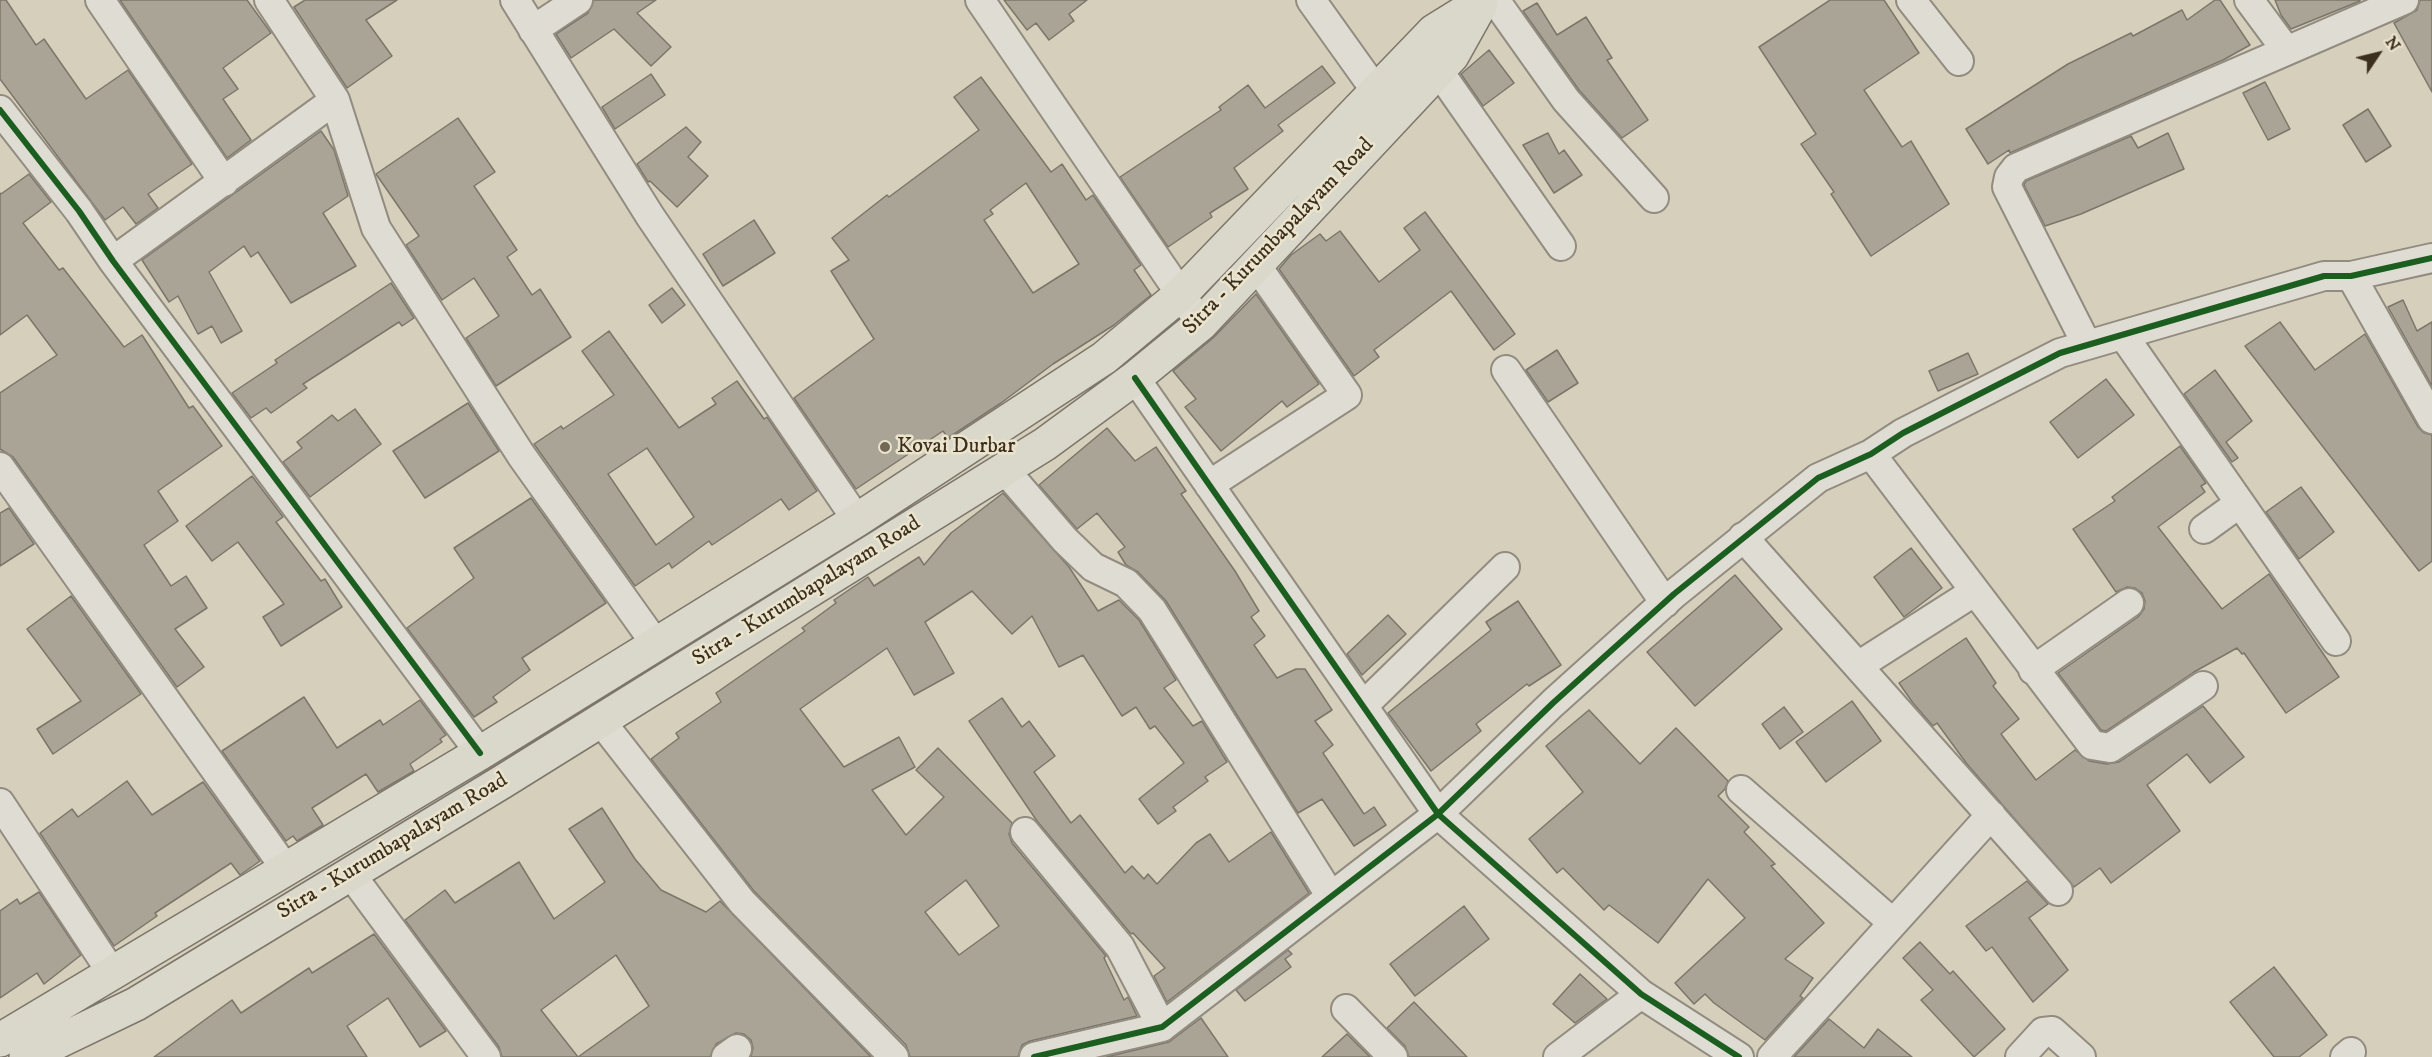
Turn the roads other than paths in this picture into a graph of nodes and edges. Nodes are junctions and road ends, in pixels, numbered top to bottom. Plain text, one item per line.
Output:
1 (100, 0) edge
2 (515, 0) edge
3 (578, 0) edge
4 (980, 0) edge
5 (1311, 0) edge
6 (1911, 0) edge
7 (2249, 0) edge
8 (2403, 0) edge
9 (1487, 1) edge
10 (280, 4) edge
11 (534, 30) junction
12 (2286, 50) junction
13 (1959, 61) dead end
14 (1438, 70) junction
15 (1376, 91) junction
16 (335, 100) junction
17 (0, 110) edge
18 (224, 182) junction
19 (1654, 198) dead end
20 (1561, 246) dead end
21 (2432, 258) edge
22 (113, 261) junction
23 (1256, 264) junction
24 (2351, 276) junction
25 (1181, 294) junction
26 (1201, 324) junction
27 (2123, 335) junction
28 (2087, 345) junction
29 (1506, 370) dead end
30 (1135, 378) junction
31 (2432, 419) edge
32 (1871, 454) junction
33 (0, 467) edge
34 (1004, 469) junction
35 (1209, 485) junction
36 (2240, 503) junction
37 (857, 520) junction
38 (2204, 529) dead end
39 (1743, 537) junction
40 (1505, 567) dead end
41 (1974, 592) junction
42 (1665, 603) junction
43 (2129, 603) dead end
44 (2336, 641) dead end
45 (656, 643) junction
46 (1858, 666) junction
47 (2033, 670) junction
48 (2203, 686) dead end
49 (1362, 706) junction
50 (600, 720) junction
51 (480, 753) junction
52 (1741, 790) dead end
53 (0, 803) edge
54 (1437, 814) junction
55 (1991, 816) junction
56 (1026, 832) dead end
57 (285, 868) junction
58 (350, 873) junction
59 (2058, 891) dead end
60 (1330, 895) junction
61 (1893, 923) junction
62 (111, 973) junction
63 (1641, 994) junction
64 (1346, 1009) dead end
65 (1162, 1027) junction
66 (0, 1040) edge
67 (1729, 1054) edge
68 (27, 1057) edge
69 (486, 1057) edge
70 (894, 1057) edge
71 (1034, 1057) edge
72 (1393, 1057) edge
73 (1558, 1057) edge
74 (1772, 1057) edge
75 (2020, 1057) edge
76 (2081, 1057) edge

1 - 18 street
2 - 11 street
3 - 11 street
4 - 25 street
5 - 15 street
6 - 13 street
7 - 12 street
8 - 12 street
9 - 14 main road, Sitra - Kurumbapalayam Road
9 - 15 main road
9 - 19 street
10 - 16 street
11 - 37 street
12 - 28 street
14 - 20 street
14 - 23 main road, Sitra - Kurumbapalayam Road
15 - 25 main road
16 - 18 street
16 - 45 street
17 - 22 street
18 - 22 street
21 - 24 street
22 - 51 street
23 - 26 main road, Sitra - Kurumbapalayam Road
23 - 35 street
24 - 27 street
24 - 31 street
25 - 26 street
25 - 37 main road
26 - 30 main road, Sitra - Kurumbapalayam Road
27 - 28 street
27 - 36 street
28 - 32 street
29 - 42 street
30 - 34 main road, Sitra - Kurumbapalayam Road
30 - 35 street
32 - 39 street
32 - 41 street
33 - 57 street
34 - 50 main road, Sitra - Kurumbapalayam Road
34 - 60 street
35 - 49 street
36 - 38 street
36 - 44 street
37 - 45 main road
39 - 42 street
39 - 46 street
40 - 49 street
41 - 46 street
41 - 47 street
42 - 54 street
43 - 47 street
45 - 51 main road
46 - 55 street
47 - 48 street
49 - 54 street
50 - 58 main road, Sitra - Kurumbapalayam Road
50 - 70 street
51 - 57 main road
52 - 61 street
53 - 62 street
54 - 60 street
54 - 63 street
55 - 59 street
55 - 61 street
56 - 65 street
57 - 62 main road
58 - 68 main road, Sitra - Kurumbapalayam Road
58 - 69 street
60 - 65 street
61 - 74 street
62 - 66 main road
63 - 67 street
63 - 73 street
64 - 72 street
65 - 71 street
75 - 76 street

